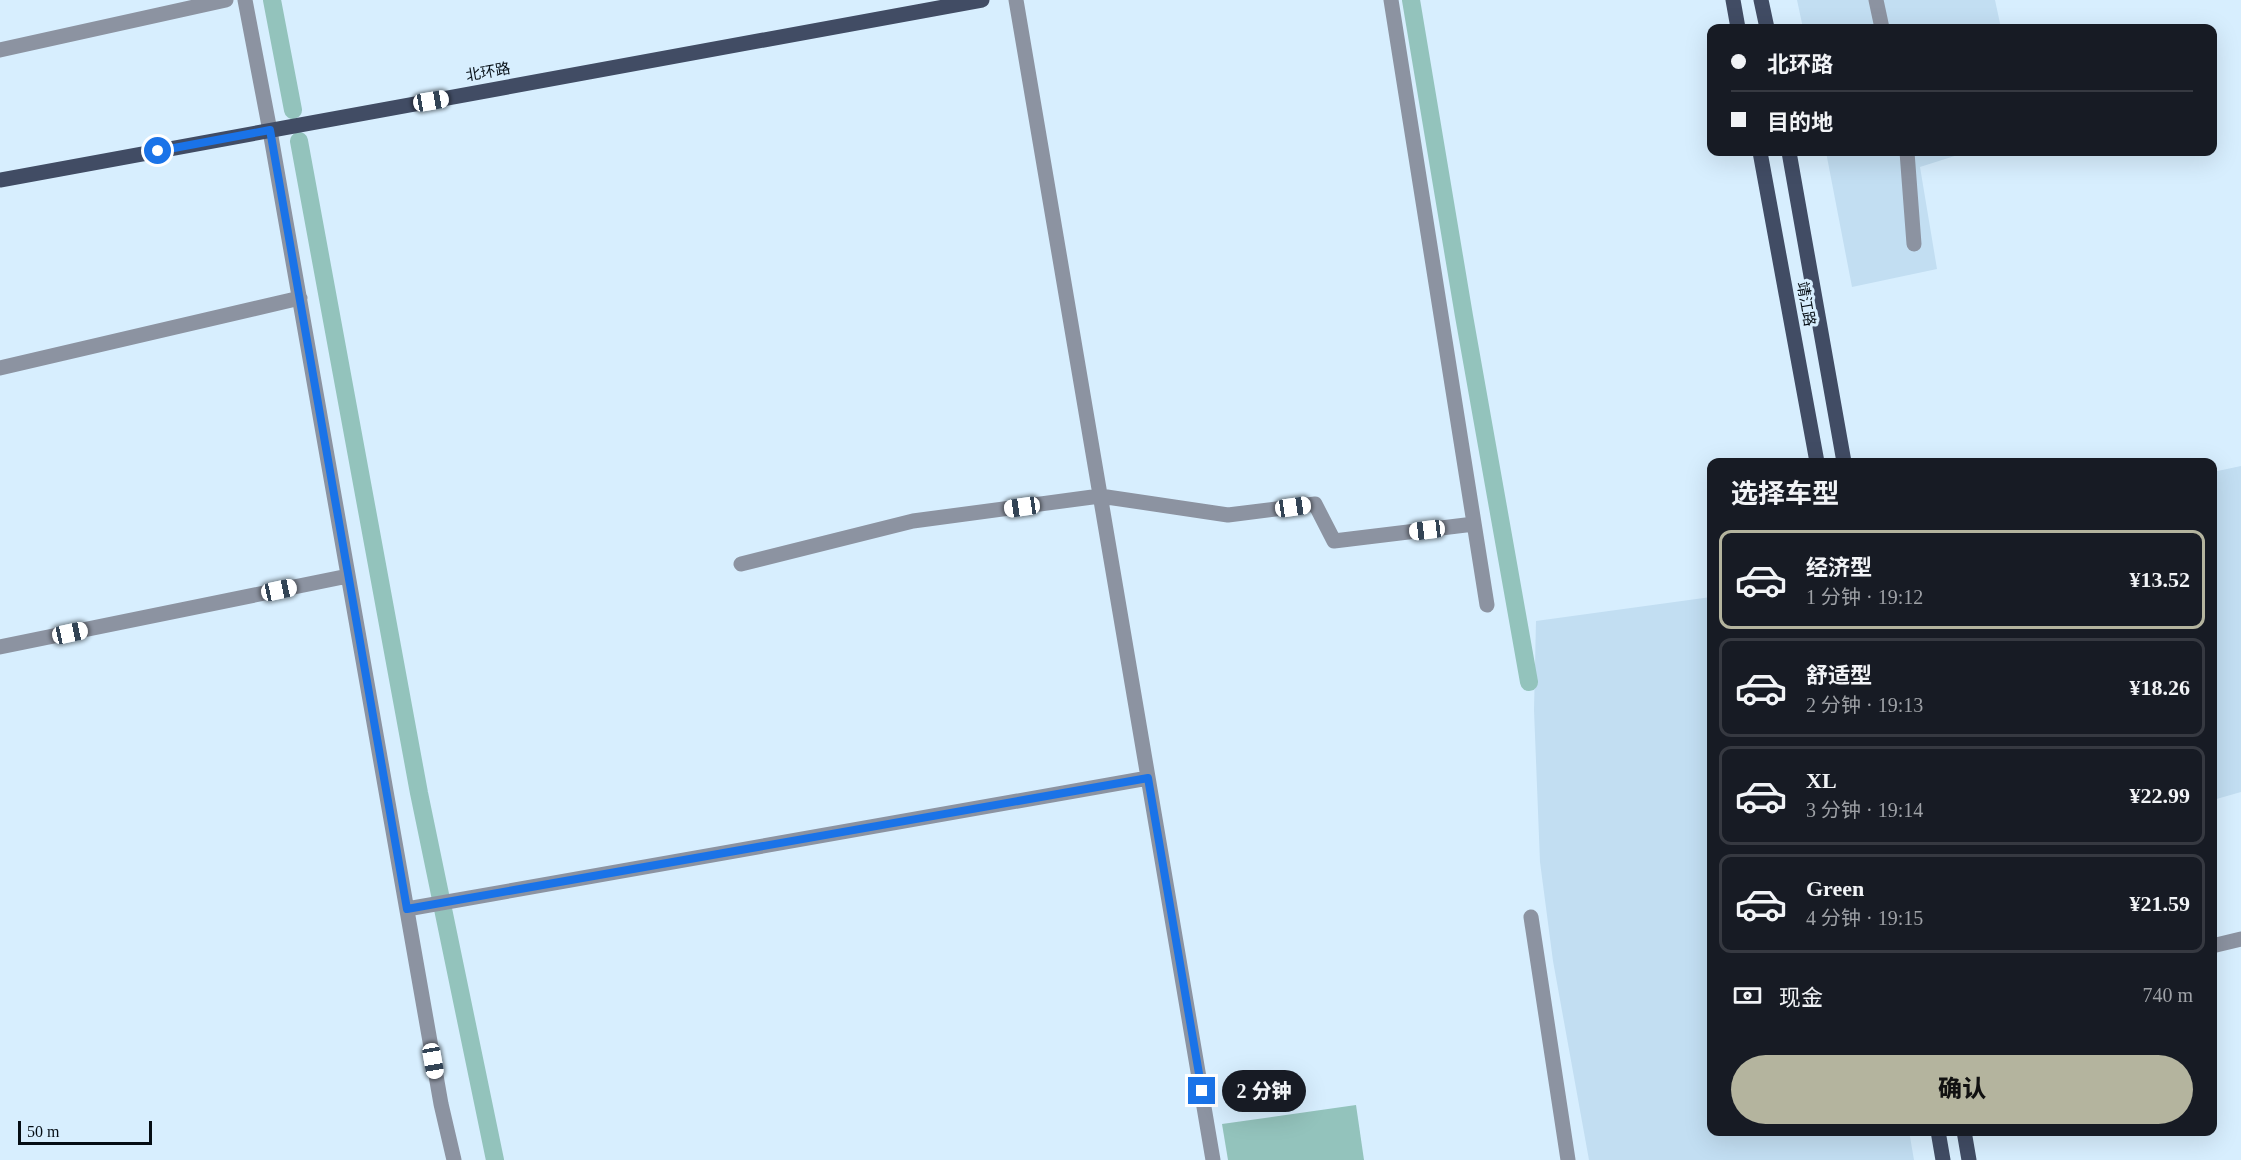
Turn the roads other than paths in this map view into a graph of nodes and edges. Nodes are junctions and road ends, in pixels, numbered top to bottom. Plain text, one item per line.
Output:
1 (226, 0) edge
2 (245, 0) edge
3 (982, 0) edge
4 (1016, 0) edge
5 (1391, 0) edge
6 (1733, 0) edge
7 (1761, 0) edge
8 (1876, 0) edge
9 (1737, 24) edge
10 (1766, 24) edge
11 (1881, 24) edge
12 (0, 50) edge
13 (270, 130) junction
14 (1762, 156) edge
15 (1790, 156) edge
16 (1908, 156) edge
17 (0, 180) edge
18 (1914, 244) dead end
19 (300, 298) junction
20 (0, 368) edge
21 (1816, 458) edge
22 (1843, 458) edge
23 (1100, 496) junction
24 (1474, 524) junction
25 (741, 564) dead end
26 (348, 576) junction
27 (1487, 605) dead end
28 (0, 647) edge
29 (1148, 778) junction
30 (407, 909) junction
31 (1531, 917) dead end
32 (2241, 939) edge
33 (2217, 945) edge
34 (1939, 1136) edge
35 (1965, 1136) edge
36 (454, 1160) edge
37 (1213, 1160) edge
38 (1568, 1160) edge
39 (1943, 1160) edge
40 (1969, 1160) edge

1 - 12 street
2 - 13 street
3 - 13 main road, 北环路
4 - 23 street
5 - 24 street
6 - 9 main road
7 - 10 main road
8 - 11 street
13 - 17 main road, 北环路
13 - 19 street
14 - 21 main road, 靖江路
15 - 22 main road, 靖江路
16 - 18 street
19 - 20 street
19 - 26 street
23 - 24 street
23 - 25 street
23 - 29 street
24 - 27 street
26 - 28 street
26 - 30 street
29 - 30 street
29 - 37 street
30 - 36 street
31 - 38 street
32 - 33 street
34 - 39 main road
35 - 40 main road

